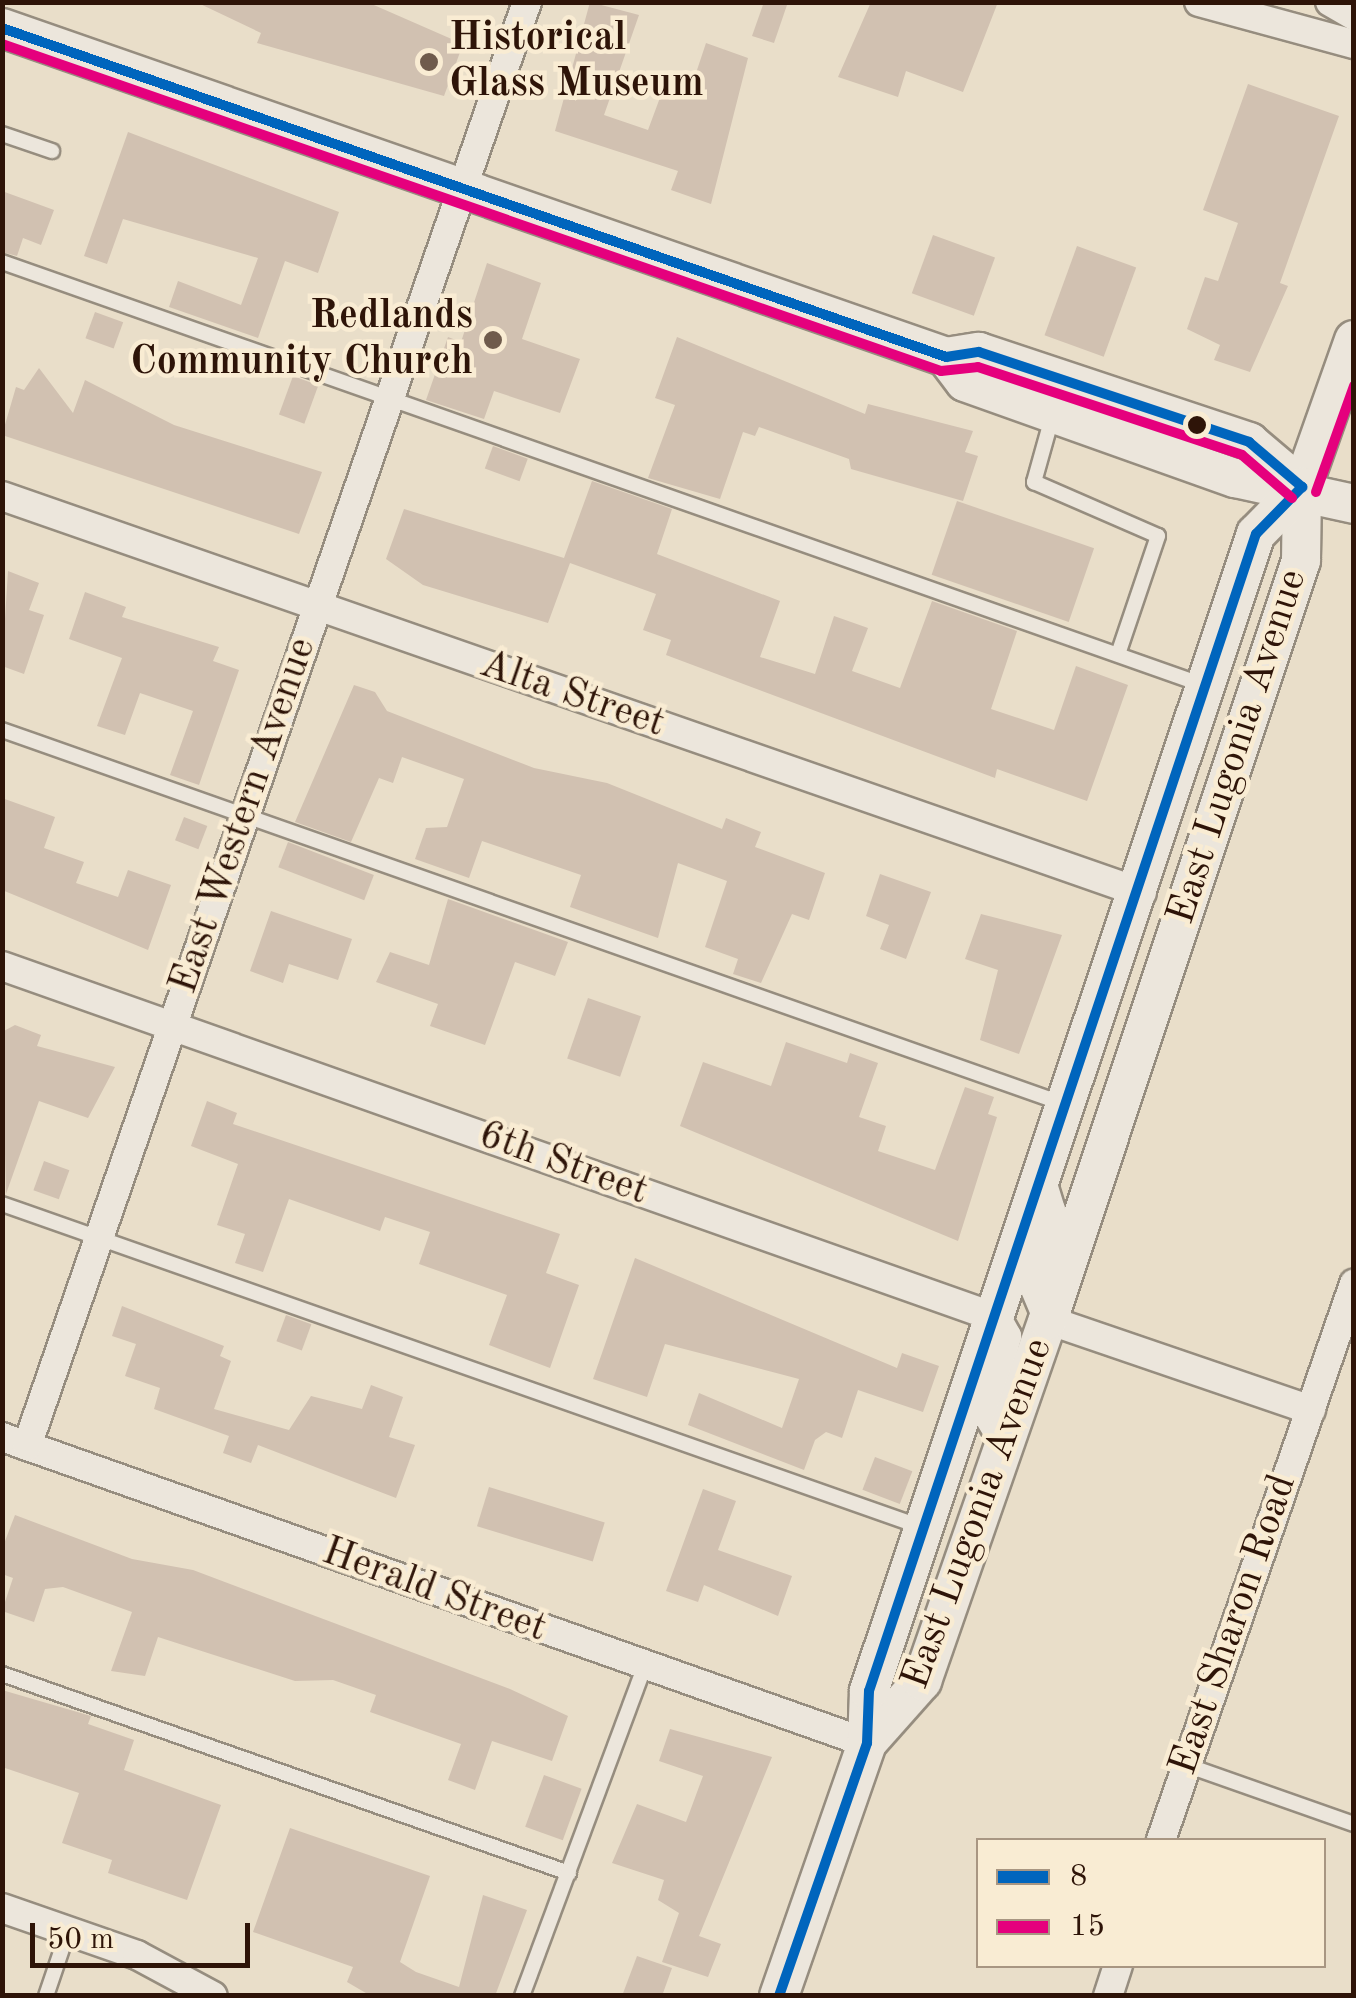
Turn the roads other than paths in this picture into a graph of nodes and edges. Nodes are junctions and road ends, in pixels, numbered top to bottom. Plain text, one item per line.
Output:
1 (526, 2) edge
2 (1200, 2) edge
3 (1330, 2) edge
4 (1354, 16) edge
5 (4, 32) edge
6 (1354, 44) edge
7 (2, 134) edge
8 (52, 151) dead end
9 (461, 186) junction
10 (2, 262) edge
11 (1354, 340) edge
12 (946, 357) junction
13 (388, 398) junction
14 (1054, 413) junction
15 (1302, 486) junction
16 (2, 496) edge
17 (1354, 504) edge
18 (317, 606) junction
19 (1118, 654) junction
20 (1204, 686) junction
21 (2, 730) edge
22 (246, 816) junction
23 (1142, 893) junction
24 (2, 966) edge
25 (171, 1026) junction
26 (1070, 1106) junction
27 (1043, 1184) junction
28 (2, 1204) edge
29 (99, 1238) junction
30 (1354, 1284) edge
31 (997, 1318) junction
32 (1048, 1320) junction
33 (1311, 1410) junction
34 (14, 1441) edge
35 (1004, 1442) junction
36 (925, 1528) junction
37 (644, 1666) junction
38 (2, 1674) edge
39 (867, 1743) junction
40 (1186, 1765) junction
41 (1354, 1824) edge
42 (1161, 1838) edge
43 (568, 1873) junction
44 (2, 1908) edge
45 (68, 1931) junction
46 (1117, 1968) edge
47 (46, 1996) edge
48 (212, 1996) edge
49 (522, 1996) edge
50 (779, 1996) edge
51 (1108, 1996) edge

1 - 9 street, East Western Avenue
2 - 6 street
3 - 4 street
5 - 9 main road
7 - 8 lane
9 - 12 main road
9 - 13 street, East Western Avenue
10 - 13 lane
11 - 15 main road
12 - 14 main road
12 - 15 main road
13 - 18 street, East Western Avenue
13 - 19 lane
14 - 15 main road
14 - 19 lane
15 - 17 main road
15 - 20 main road, East Lugonia Avenue
15 - 32 main road, East Lugonia Avenue
16 - 18 street, Alta Street
18 - 22 street, East Western Avenue
18 - 23 street, Alta Street
19 - 20 lane
20 - 23 main road, East Lugonia Avenue
21 - 22 lane
22 - 25 street, East Western Avenue
22 - 26 lane
23 - 26 main road, East Lugonia Avenue
24 - 25 street, 6th Street
25 - 29 street, East Western Avenue
25 - 31 street, 6th Street
26 - 27 main road, East Lugonia Avenue
27 - 31 main road, East Lugonia Avenue
27 - 32 street
28 - 29 lane
29 - 34 street, East Western Avenue
29 - 36 lane
30 - 33 street, East Sharon Road
31 - 35 street
31 - 36 main road, East Lugonia Avenue
32 - 33 street
32 - 35 main road, East Lugonia Avenue
33 - 40 street, East Sharon Road
34 - 37 street, Herald Street
35 - 39 main road, East Lugonia Avenue
36 - 39 main road, East Lugonia Avenue
37 - 39 street, Herald Street
37 - 43 lane
38 - 43 lane
39 - 50 main road, East Lugonia Avenue
40 - 41 lane
40 - 42 street, East Sharon Road
43 - 49 lane
44 - 45 street
45 - 47 lane
45 - 48 street
46 - 51 street

